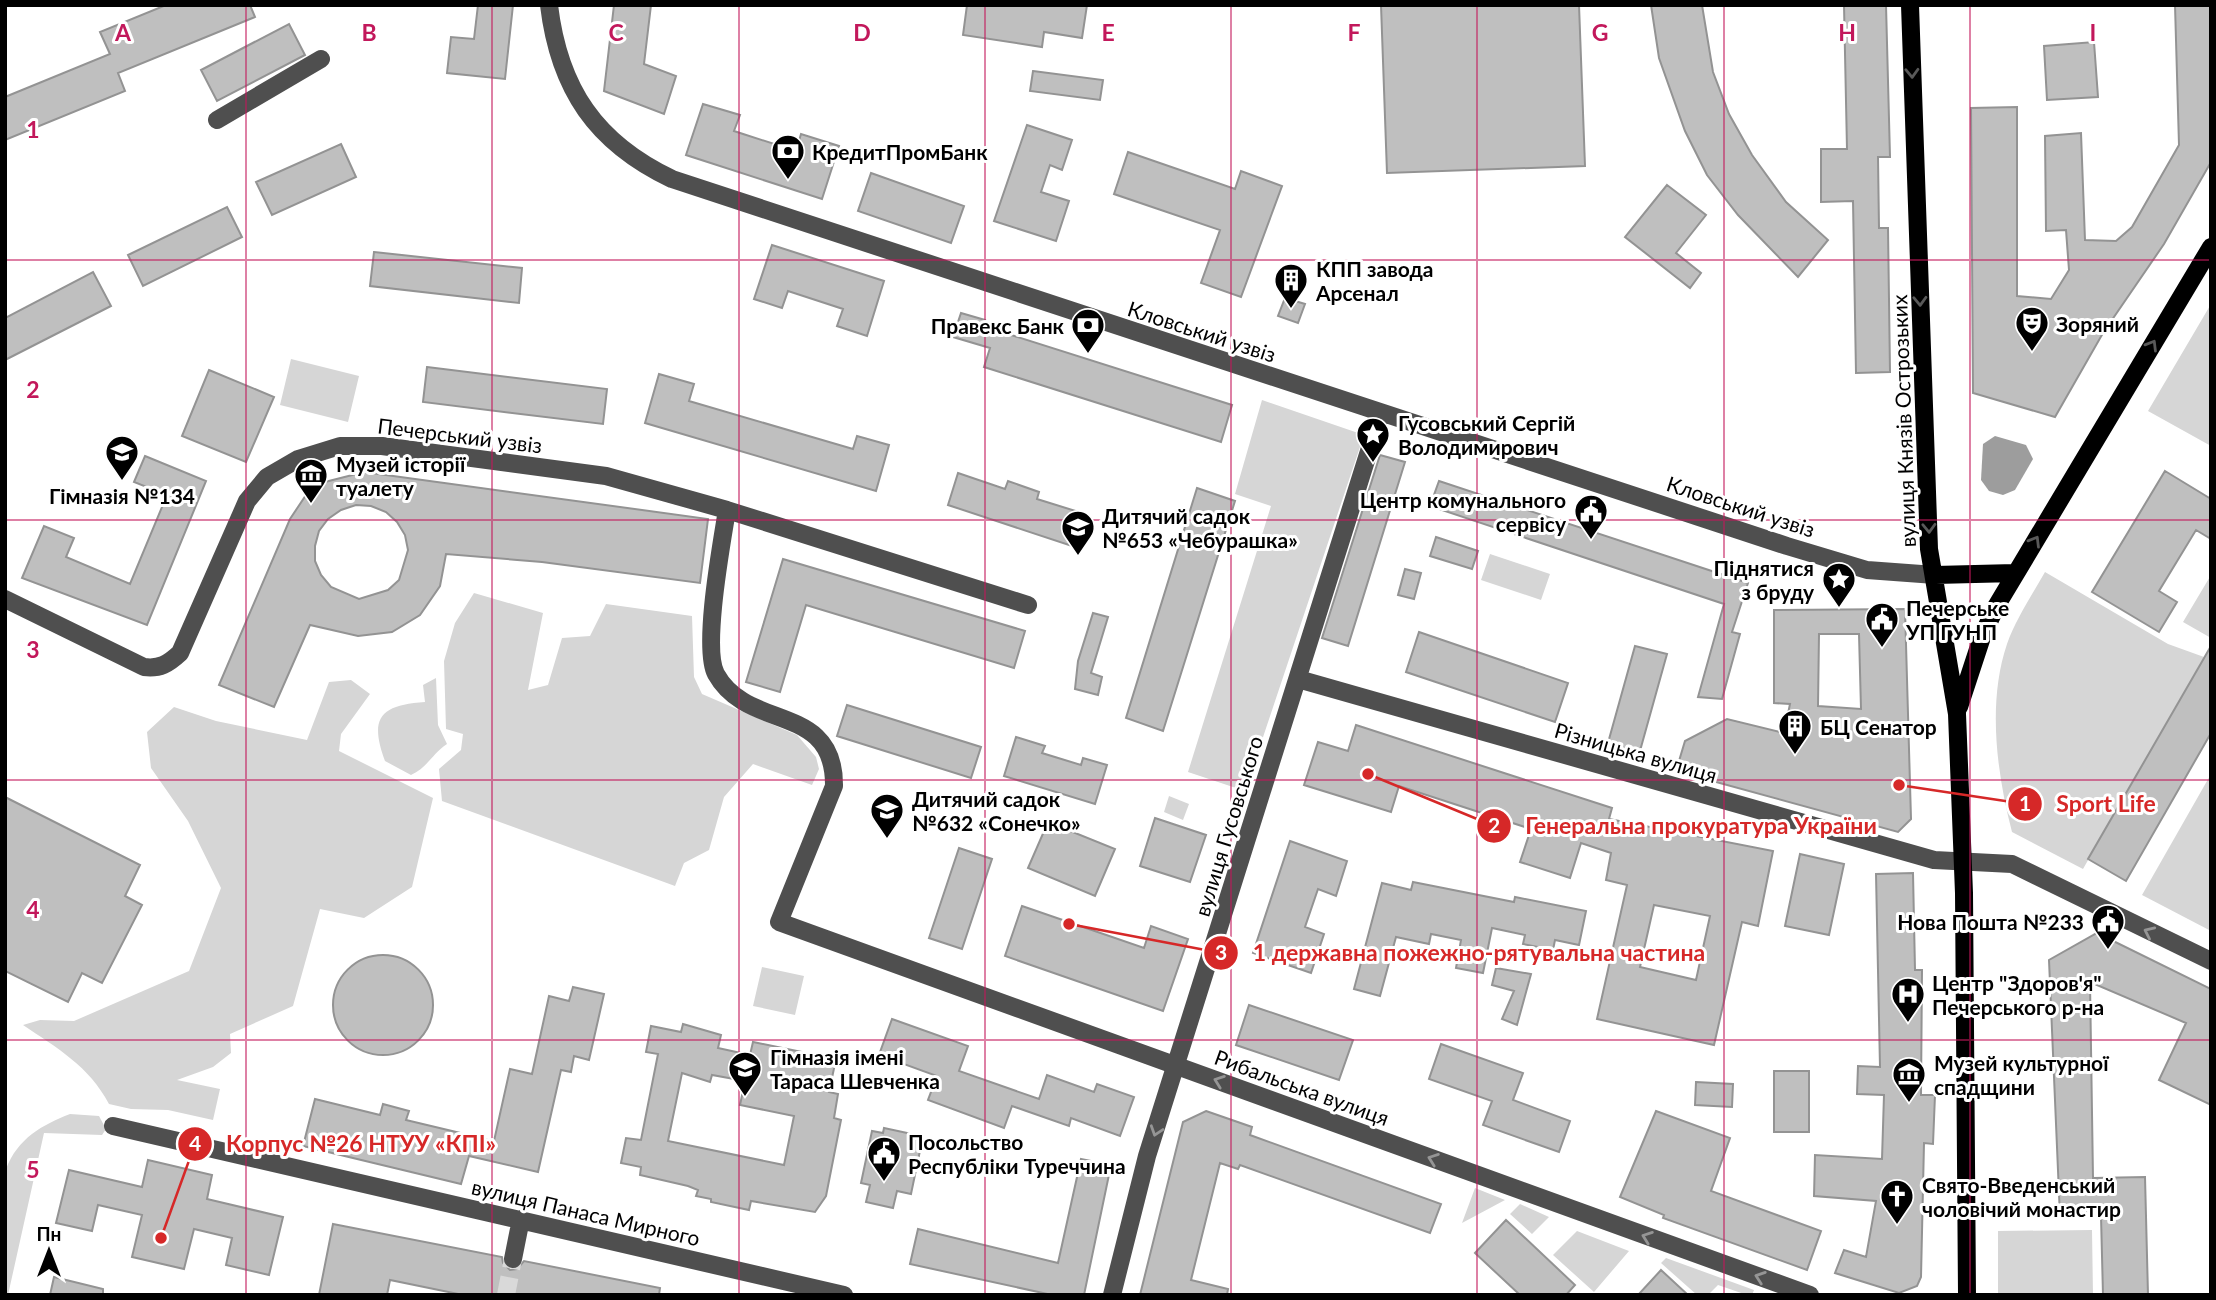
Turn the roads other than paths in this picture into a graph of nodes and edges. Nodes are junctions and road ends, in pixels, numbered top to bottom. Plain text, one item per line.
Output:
1 (549, 5) edge
2 (1910, 5) edge
3 (321, 59) dead end
4 (217, 120) dead end
5 (2211, 247) edge
6 (1381, 413) junction
7 (727, 510) junction
8 (2015, 573) junction
9 (1936, 575) junction
10 (5, 599) edge
11 (1028, 605) dead end
12 (1298, 678) junction
13 (1957, 714) junction
14 (1963, 863) junction
15 (2211, 961) edge
16 (1177, 1066) junction
17 (113, 1126) dead end
18 (522, 1219) junction
19 (513, 1259) tunnel mouth
20 (844, 1295) edge
21 (1112, 1295) edge
22 (1810, 1295) edge
23 (1967, 1295) edge

1 - 6 street, Кловський узвіз
2 -> 9 main road, вулиця Князів Острозьких
3 - 4 street
8 -> 5 main road
6 - 9 street, Кловський узвіз
6 - 12 street, вулиця Гусовського
7 - 10 street, Печерський узвіз
7 - 11 street, Печерський узвіз
7 - 16 street, Рибальська вулиця
8 - 9 main road
8 - 13 main road
9 - 13 main road, вулиця Князів Острозьких
12 - 14 street, Різницька вулиця
12 - 16 street, вулиця Гусовського
13 - 14 main road, вулиця Князів Острозьких
15 -> 14 street, Різницька вулиця
14 - 23 main road, вулиця Князів Острозьких
16 -> 21 street, вулиця Гусовського
22 -> 16 street, Рибальська вулиця
17 - 18 street, вулиця Панаса Мирного
18 - 19 street
18 - 20 street, вулиця Панаса Мирного

